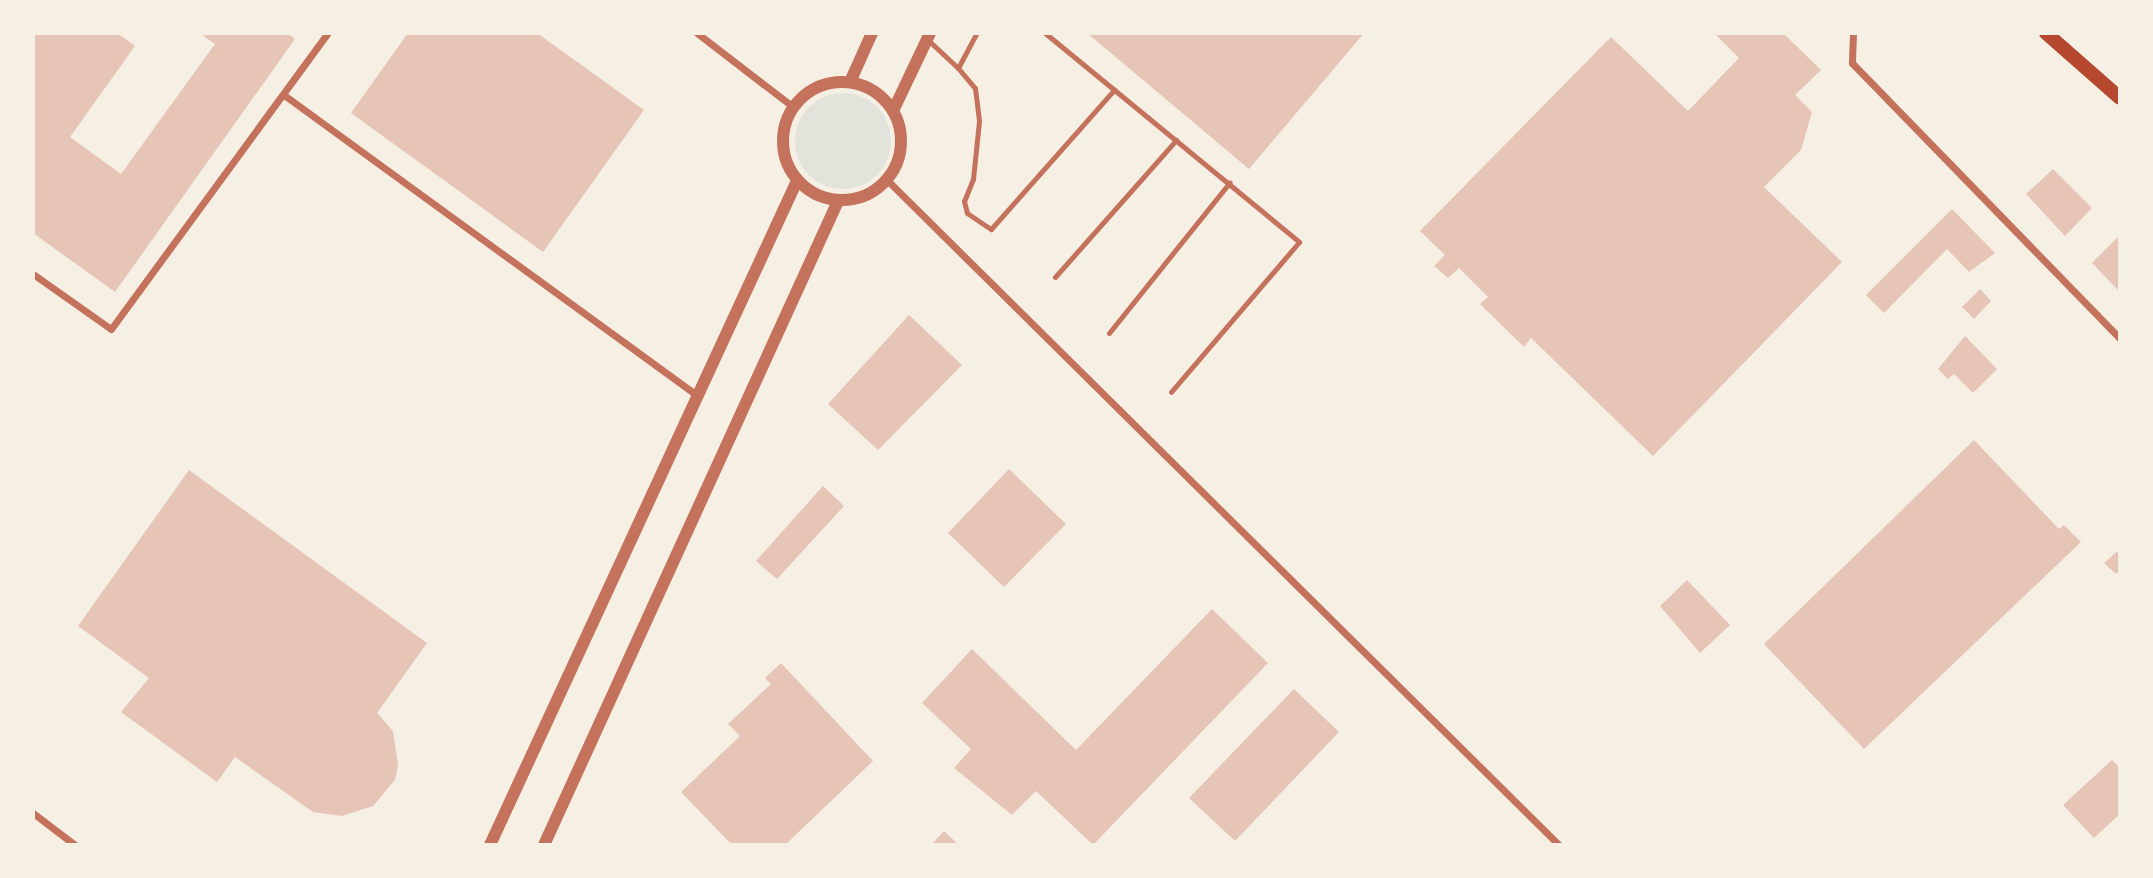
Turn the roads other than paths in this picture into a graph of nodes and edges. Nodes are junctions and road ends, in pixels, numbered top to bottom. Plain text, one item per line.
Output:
1 (328, 33) edge
2 (697, 33) edge
3 (872, 33) edge
4 (977, 33) edge
5 (1045, 33) edge
6 (1853, 33) edge
7 (2046, 33) edge
8 (927, 35) edge
9 (958, 68) junction
10 (850, 82) junction
11 (1114, 90) junction
12 (285, 95) junction
13 (2120, 98) edge
14 (793, 107) junction
15 (893, 111) junction
16 (1176, 140) junction
17 (887, 180) junction
18 (797, 181) junction
19 (1230, 182) junction
20 (838, 201) junction
21 (33, 274) edge
22 (1055, 277) dead end
23 (1109, 333) dead end
24 (2120, 339) edge
25 (1171, 392) dead end
26 (698, 396) junction
27 (33, 813) edge
28 (75, 845) edge
29 (490, 845) edge
30 (544, 845) edge
31 (1559, 845) edge

1 - 12 street
2 - 14 street
3 - 10 street
4 - 9 lane
5 - 11 lane
6 - 24 street
7 - 13 main road
8 - 9 lane
8 - 15 street
9 - 11 lane
10 - 14 street
10 - 15 street
11 - 16 lane
12 - 21 street
12 - 26 street
14 - 18 street
15 - 17 street
16 - 19 lane
16 - 22 lane
17 - 20 street
17 - 31 street
18 - 20 street
18 - 26 street
19 - 23 lane
19 - 25 lane
20 - 30 street
26 - 29 street
27 - 28 street

